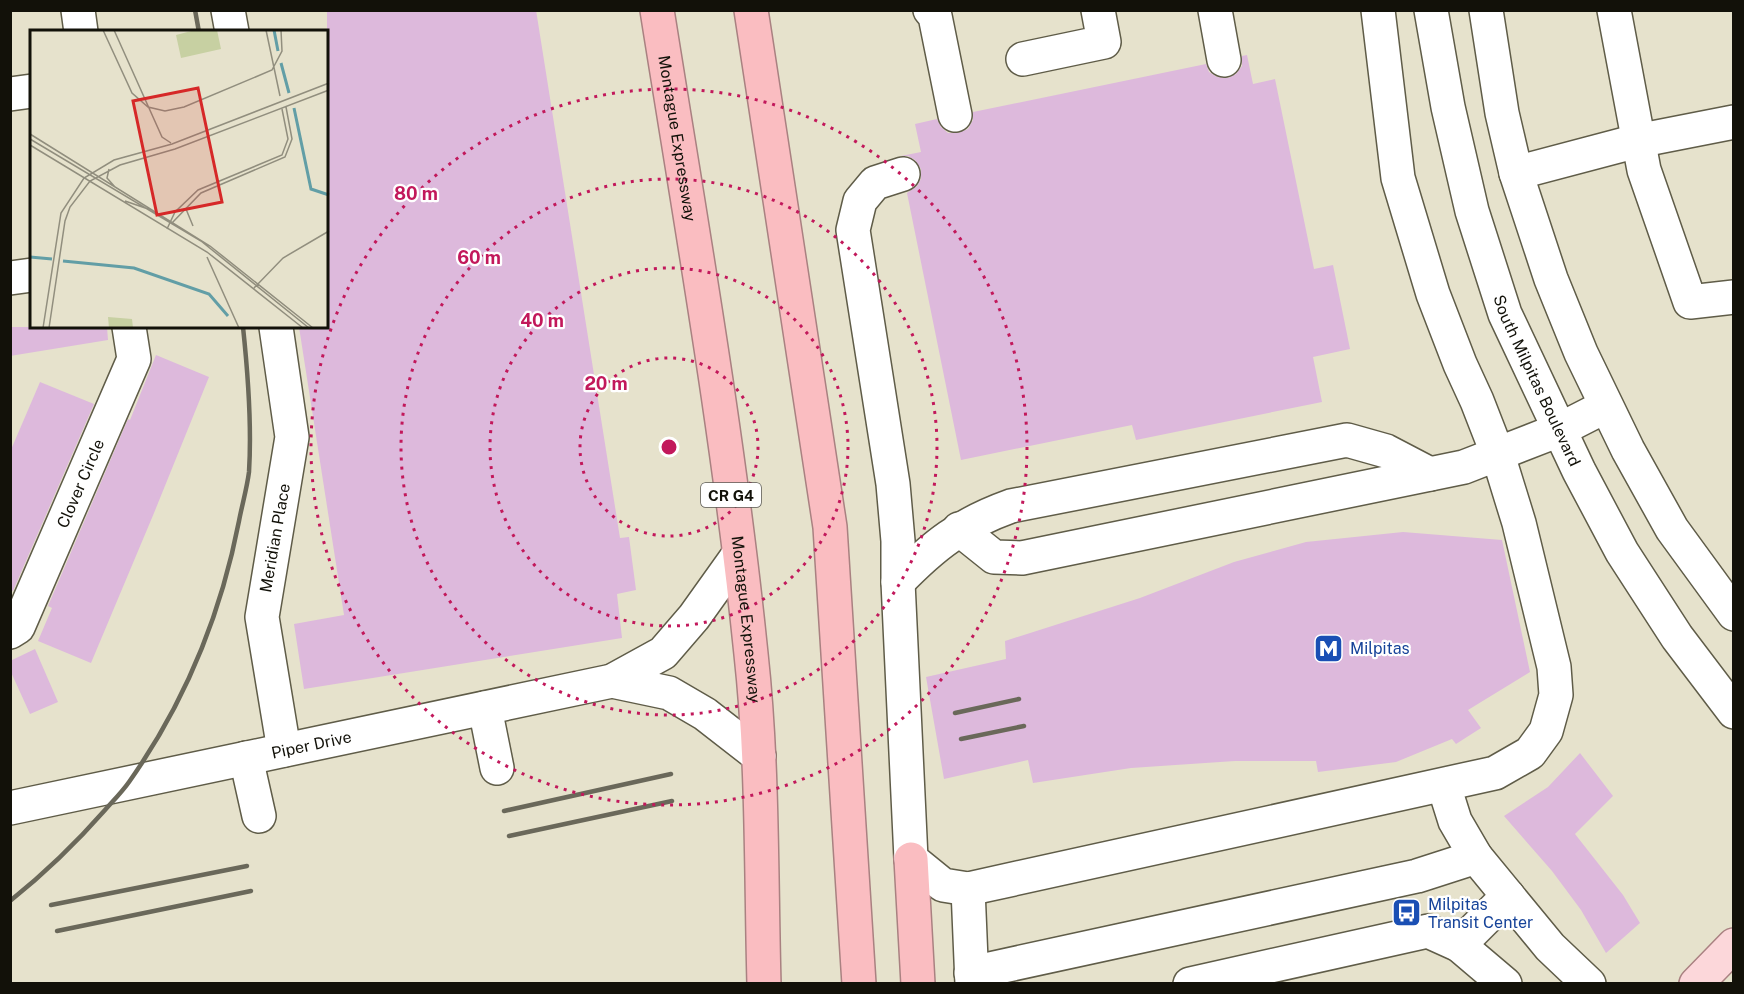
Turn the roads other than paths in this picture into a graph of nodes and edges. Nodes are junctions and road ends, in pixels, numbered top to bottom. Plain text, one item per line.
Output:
1 (78, 10) edge
2 (228, 10) edge
3 (657, 10) edge
4 (751, 10) edge
5 (930, 10) edge
6 (1098, 10) edge
7 (1215, 10) edge
8 (1378, 10) edge
9 (1431, 10) edge
10 (1486, 10) edge
11 (1614, 10) edge
12 (81, 30) edge
13 (232, 30) edge
14 (1023, 59) dead end
15 (1224, 60) dead end
16 (30, 91) edge
17 (10, 94) edge
18 (955, 116) dead end
19 (1734, 122) edge
20 (1637, 141) junction
21 (1516, 173) junction
22 (903, 174) dead end
23 (30, 275) edge
24 (10, 278) edge
25 (1734, 297) edge
26 (129, 328) edge
27 (276, 328) edge
28 (1606, 406) junction
29 (1559, 430) junction
30 (1498, 455) junction
31 (1430, 474) junction
32 (959, 529) junction
33 (739, 554) junction
34 (898, 582) junction
35 (1734, 614) edge
36 (10, 632) edge
37 (612, 681) junction
38 (485, 708) junction
39 (1734, 711) edge
40 (284, 750) junction
41 (759, 756) junction
42 (246, 758) junction
43 (498, 768) dead end
44 (1444, 786) junction
45 (10, 808) edge
46 (259, 816) dead end
47 (1476, 857) junction
48 (911, 859) junction
49 (968, 889) junction
50 (1508, 896) junction
51 (1459, 945) junction
52 (1734, 945) edge
53 (972, 979) edge
54 (764, 984) edge
55 (859, 984) edge
56 (918, 984) edge
57 (1190, 984) edge
58 (1504, 984) edge
59 (1589, 984) edge
60 (1696, 984) edge

1 - 12 street
2 - 13 street
3 - 33 highway, Montague Expressway / CR G4
4 - 55 highway
5 - 18 street
6 - 14 street
7 - 15 street
8 - 30 street
9 - 29 street, South Milpitas Boulevard
10 - 21 street
11 - 20 street
16 - 17 street
19 - 20 street
20 - 21 street
20 - 25 street
21 - 28 street
22 - 34 street
23 - 24 street
26 - 36 street, Clover Circle
27 - 40 street, Meridian Place
28 - 29 street
28 - 35 street
29 - 30 street
29 - 39 street, South Milpitas Boulevard
30 - 31 street
30 - 44 street
31 - 32 street
31 - 32 street
32 - 34 street
33 - 37 street, Piper Drive
33 - 41 highway, Montague Expressway / CR G4
34 - 48 street
37 - 38 street, Piper Drive
37 - 41 street, Piper Drive
38 - 40 street, Piper Drive
38 - 43 street
40 - 42 street, Piper Drive
41 - 54 highway, Montague Expressway / CR G4
42 - 45 street, Piper Drive
42 - 46 street
44 - 47 street
44 - 49 street
47 - 50 street
47 - 53 street
48 - 49 street
48 - 56 highway
49 - 53 street
50 - 51 street
50 - 59 street
51 - 57 street
51 - 58 street
52 - 60 main road

